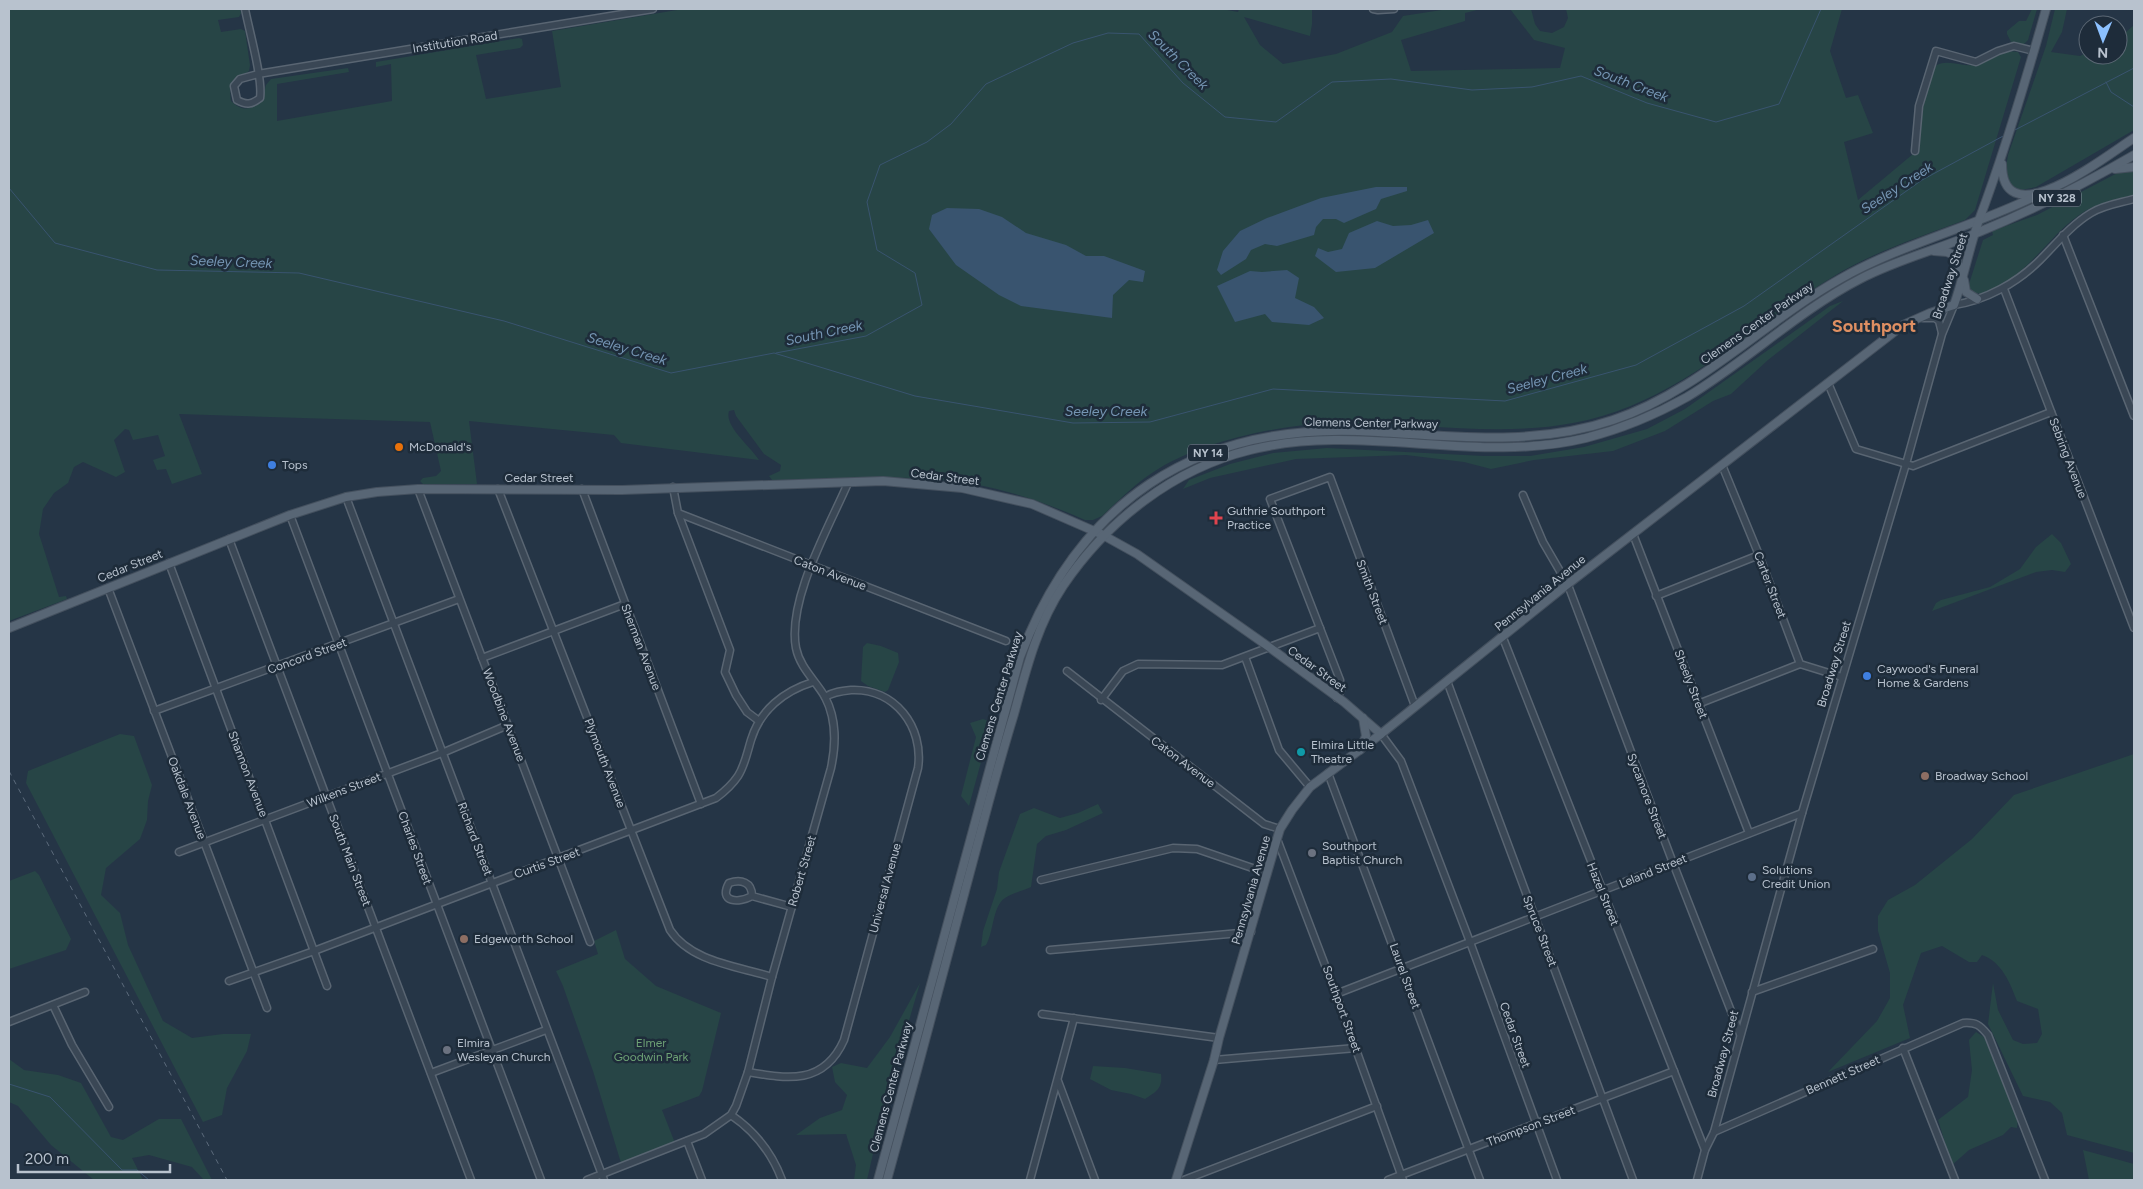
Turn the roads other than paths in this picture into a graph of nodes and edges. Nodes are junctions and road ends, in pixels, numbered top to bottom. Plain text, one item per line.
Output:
1 (244, 9) edge
2 (653, 9) edge
3 (1373, 9) edge
4 (1394, 9) edge
5 (2046, 9) edge
6 (2034, 51) junction
7 (258, 74) junction
8 (2134, 138) edge
9 (1915, 151) dead end
10 (2134, 155) edge
11 (2002, 157) junction
12 (2134, 166) edge
13 (2099, 175) junction
14 (2042, 193) junction
15 (2133, 202) edge
16 (1979, 221) junction
17 (1976, 234) junction
18 (2063, 235) junction
19 (1928, 251) junction
20 (1963, 278) junction
21 (2004, 289) junction
22 (1977, 299) junction
23 (1954, 305) junction
24 (1917, 318) junction
25 (1942, 334) junction
26 (1828, 383) junction
27 (2051, 412) junction
28 (2134, 416) edge
29 (1906, 464) junction
30 (1722, 465) junction
31 (848, 483) junction
32 (673, 487) junction
33 (418, 489) junction
34 (498, 489) junction
35 (582, 489) junction
36 (1524, 495) dead end
37 (346, 497) junction
38 (678, 513) junction
39 (290, 515) junction
40 (1099, 533) junction
41 (1633, 534) junction
42 (230, 539) junction
43 (1759, 555) junction
44 (169, 563) junction
45 (812, 566) junction
46 (1568, 585) junction
47 (108, 588) junction
48 (1656, 596) junction
49 (459, 599) junction
50 (625, 604) junction
51 (393, 623) junction
52 (9, 628) edge
53 (1320, 628) junction
54 (2134, 628) edge
55 (554, 632) junction
56 (1503, 638) junction
57 (1006, 641) dead end
58 (339, 644) junction
59 (1269, 647) junction
60 (1244, 657) junction
61 (482, 658) junction
62 (1800, 664) junction
63 (276, 666) junction
64 (1067, 671) dead end
65 (1842, 676) junction
66 (1447, 681) junction
67 (813, 682) junction
68 (216, 689) junction
69 (825, 697) junction
70 (1337, 698) junction
71 (1101, 700) junction
72 (1698, 704) junction
73 (1414, 706) junction
74 (154, 711) junction
75 (1363, 718) junction
76 (759, 721) junction
77 (508, 726) junction
78 (1381, 734) junction
79 (1360, 750) junction
80 (442, 753) junction
81 (1328, 773) junction
82 (388, 774) junction
83 (1310, 787) junction
84 (326, 797) junction
85 (701, 804) junction
86 (1802, 812) junction
87 (265, 820) junction
88 (1280, 829) junction
89 (631, 831) junction
90 (1749, 833) junction
91 (1276, 839) junction
92 (204, 843) junction
93 (179, 852) dead end
94 (558, 858) junction
95 (1673, 863) junction
96 (1267, 873) junction
97 (1041, 880) dead end
98 (492, 883) junction
99 (1602, 891) junction
100 (752, 896) dead end
101 (436, 905) junction
102 (792, 907) junction
103 (1534, 917) junction
104 (376, 928) junction
105 (1251, 932) junction
106 (590, 942) dead end
107 (1470, 942) junction
108 (1873, 949) dead end
109 (1050, 950) dead end
110 (314, 951) junction
111 (1403, 969) junction
112 (254, 972) junction
113 (772, 977) junction
114 (229, 981) dead end
115 (327, 986) dead end
116 (85, 992) dead end
117 (1752, 992) junction
118 (1336, 994) junction
119 (53, 1006) junction
120 (267, 1008) dead end
121 (1042, 1014) dead end
122 (1074, 1018) junction
123 (9, 1022) edge
124 (546, 1030) junction
125 (1740, 1034) junction
126 (1218, 1038) junction
127 (1356, 1048) junction
128 (1903, 1048) junction
129 (492, 1050) junction
130 (1214, 1060) junction
131 (1674, 1071) junction
132 (748, 1072) junction
133 (431, 1073) junction
134 (1058, 1080) junction
135 (1602, 1097) junction
136 (1377, 1106) junction
137 (109, 1107) dead end
138 (731, 1115) junction
139 (1536, 1124) junction
140 (1714, 1132) junction
141 (687, 1141) junction
142 (1468, 1150) junction
143 (1705, 1150) junction
144 (603, 1177) edge
145 (1402, 1178) edge
146 (471, 1180) edge
147 (541, 1180) edge
148 (587, 1180) edge
149 (702, 1180) edge
150 (782, 1180) edge
151 (878, 1180) edge
152 (887, 1180) edge
153 (1030, 1180) edge
154 (1096, 1180) edge
155 (1176, 1180) edge
156 (1184, 1180) edge
157 (1388, 1180) edge
158 (1480, 1180) edge
159 (1557, 1180) edge
160 (1633, 1180) edge
161 (1697, 1180) edge
162 (1955, 1180) edge
163 (2045, 1180) edge

1 - 7 street, Institution Road
2 - 7 street, Institution Road
3 - 4 street
5 - 6 main road, Broadway Street
6 - 9 street
6 - 11 main road, Broadway Street
7 - 7 street, Institution Road
8 - 14 main road, NY 328
10 - 13 main road, NY 328
11 - 14 main road
11 - 16 main road, Broadway Street
12 - 13 main road
13 - 17 main road, NY 328
14 - 16 main road, NY 328
15 - 18 street, Pennsylvania Avenue
16 - 17 main road, Broadway Street
16 - 40 main road, Clemens Center Parkway / NY 14
17 - 19 main road, Clemens Center Parkway / NY 14
17 - 20 main road, Broadway Street
18 - 21 street, Pennsylvania Avenue
18 - 28 street
19 - 20 main road
19 - 40 main road, Clemens Center Parkway / NY 14
20 - 22 main road
20 - 23 main road, Broadway Street
21 - 22 street, Pennsylvania Avenue
21 - 27 street, Sebring Avenue
22 - 23 street, Pennsylvania Avenue
23 - 24 main road, Pennsylvania Avenue
23 - 25 street, Broadway Street
24 - 25 street
24 - 26 main road, Pennsylvania Avenue
25 - 29 street, Broadway Street
26 - 29 street
26 - 30 main road, Pennsylvania Avenue
27 - 29 street
27 - 54 street, Sebring Avenue
29 - 65 street, Broadway Street
30 - 41 main road, Pennsylvania Avenue
30 - 43 street, Carter Street
31 - 32 main road, Cedar Street
31 - 40 main road, Cedar Street
31 - 45 street, Robert Street
32 - 35 main road, Cedar Street
32 - 38 street
33 - 34 main road, Cedar Street
33 - 37 main road, Cedar Street
33 - 49 street, Woodbine Avenue
34 - 35 main road, Cedar Street
34 - 55 street, Plymouth Avenue
35 - 50 street, Sherman Avenue
36 - 46 street, Sycamore Street
37 - 39 main road, Cedar Street
37 - 51 street, Richard Street
38 - 45 street, Caton Avenue
38 - 76 street
39 - 42 main road, Cedar Street
39 - 58 street, Charles Street
40 - 59 main road, Cedar Street
40 - 151 main road, Clemens Center Parkway / NY 14
40 - 152 main road, Clemens Center Parkway / NY 14
41 - 46 main road, Pennsylvania Avenue
41 - 48 street, Sheely Street
42 - 44 main road, Cedar Street
42 - 63 street, South Main Street
43 - 48 street
43 - 62 street, Carter Street
44 - 47 main road, Cedar Street
44 - 68 street, Shannon Avenue
45 - 57 street, Caton Avenue
45 - 67 street, Robert Street
46 - 56 main road, Pennsylvania Avenue
46 - 95 street, Sycamore Street
47 - 52 main road, Cedar Street
47 - 74 street, Oakdale Avenue
48 - 72 street, Sheely Street
49 - 51 street, Concord Street
49 - 61 street, Woodbine Avenue
50 - 55 street
50 - 85 street, Sherman Avenue
51 - 58 street, Concord Street
51 - 80 street, Richard Street
53 - 59 street
53 - 70 street
53 - 73 street, Smith Street
55 - 61 street
55 - 89 street, Plymouth Avenue
56 - 66 main road, Pennsylvania Avenue
56 - 99 street, Hazel Street
58 - 63 street, Concord Street
58 - 82 street, Charles Street
59 - 60 street
59 - 70 main road, Cedar Street
60 - 71 street
60 - 83 street
61 - 77 street, Woodbine Avenue
62 - 65 street
62 - 72 street
63 - 68 street, Concord Street
63 - 84 street, South Main Street
64 - 71 street, Caton Avenue
65 - 86 street, Broadway Street
66 - 73 main road, Pennsylvania Avenue
66 - 103 street, Spruce Street
67 - 69 street, Robert Street
67 - 76 street, Curtis Street
68 - 74 street, Concord Street
68 - 87 street, Shannon Avenue
69 - 102 street, Robert Street
69 - 132 street, Universal Avenue
70 - 75 main road, Cedar Street
71 - 88 street, Caton Avenue
72 - 90 street, Sheely Street
73 - 78 main road, Pennsylvania Avenue
74 - 92 street, Oakdale Avenue
75 - 78 main road, Cedar Street
75 - 79 main road
76 - 85 street, Curtis Street
77 - 80 street, Wilkens Street
77 - 94 street, Woodbine Avenue
78 - 79 main road, Pennsylvania Avenue
78 - 107 street, Cedar Street
79 - 81 main road, Pennsylvania Avenue
80 - 82 street, Wilkens Street
80 - 98 street, Richard Street
81 - 83 main road, Pennsylvania Avenue
81 - 111 street, Laurel Street
82 - 84 street, Wilkens Street
82 - 101 street, Charles Street
83 - 88 main road, Pennsylvania Avenue
84 - 87 street, Wilkens Street
84 - 104 street, South Main Street
85 - 89 street, Curtis Street
86 - 90 street, Leland Street
86 - 117 street, Broadway Street
87 - 92 street, Wilkens Street
87 - 110 street, Shannon Avenue
88 - 91 main road, Pennsylvania Avenue
89 - 94 street, Curtis Street
89 - 113 street, Plymouth Avenue
90 - 95 street, Leland Street
91 - 96 main road, Pennsylvania Avenue
91 - 118 street, Southport Street
92 - 93 street, Wilkens Street
92 - 112 street, Oakdale Avenue
94 - 98 street, Curtis Street
94 - 106 street, Woodbine Avenue
95 - 99 street, Leland Street
95 - 125 street, Sycamore Street
96 - 97 street
96 - 105 main road, Pennsylvania Avenue
98 - 101 street, Curtis Street
98 - 124 street, Richard Street
99 - 103 street, Leland Street
99 - 131 street, Hazel Street
100 - 102 street
101 - 104 street, Curtis Street
101 - 129 street, Charles Street
102 - 113 street, Robert Street
103 - 107 street, Leland Street
103 - 135 street, Spruce Street
104 - 110 street, Curtis Street
104 - 133 street, South Main Street
105 - 109 street
105 - 126 main road, Pennsylvania Avenue
107 - 111 street, Leland Street
107 - 139 street, Cedar Street
108 - 117 street
110 - 112 street, Curtis Street
110 - 115 street, Shannon Avenue
111 - 118 street, Leland Street
111 - 142 street, Laurel Street
112 - 114 street, Curtis Street
112 - 120 street, Oakdale Avenue
113 - 132 street, Robert Street
116 - 119 street
117 - 125 street, Broadway Street
118 - 127 street, Southport Street
119 - 123 street
119 - 137 street
121 - 122 street
122 - 126 street
122 - 134 street
124 - 129 street
124 - 144 street, Richard Street
125 - 140 street, Broadway Street
126 - 130 main road, Pennsylvania Avenue
127 - 130 street
127 - 136 street, Southport Street
128 - 140 street, Bennett Street
128 - 162 street
128 - 163 street, Bennett Street
129 - 133 street
129 - 147 street, Charles Street
130 - 155 main road, Pennsylvania Avenue
131 - 135 street, Thompson Street
131 - 143 street, Hazel Street
132 - 138 street, Robert Street
133 - 146 street, South Main Street
134 - 153 street
134 - 154 street
135 - 139 street, Thompson Street
135 - 160 street, Spruce Street
136 - 145 street, Southport Street
136 - 156 street
138 - 141 street
138 - 150 street
139 - 142 street, Thompson Street
139 - 159 street, Cedar Street
140 - 143 street, Broadway Street
141 - 144 street
141 - 149 street
142 - 145 street, Thompson Street
142 - 158 street, Laurel Street
143 - 161 street, Broadway Street
144 - 148 street
145 - 157 street, Thompson Street

